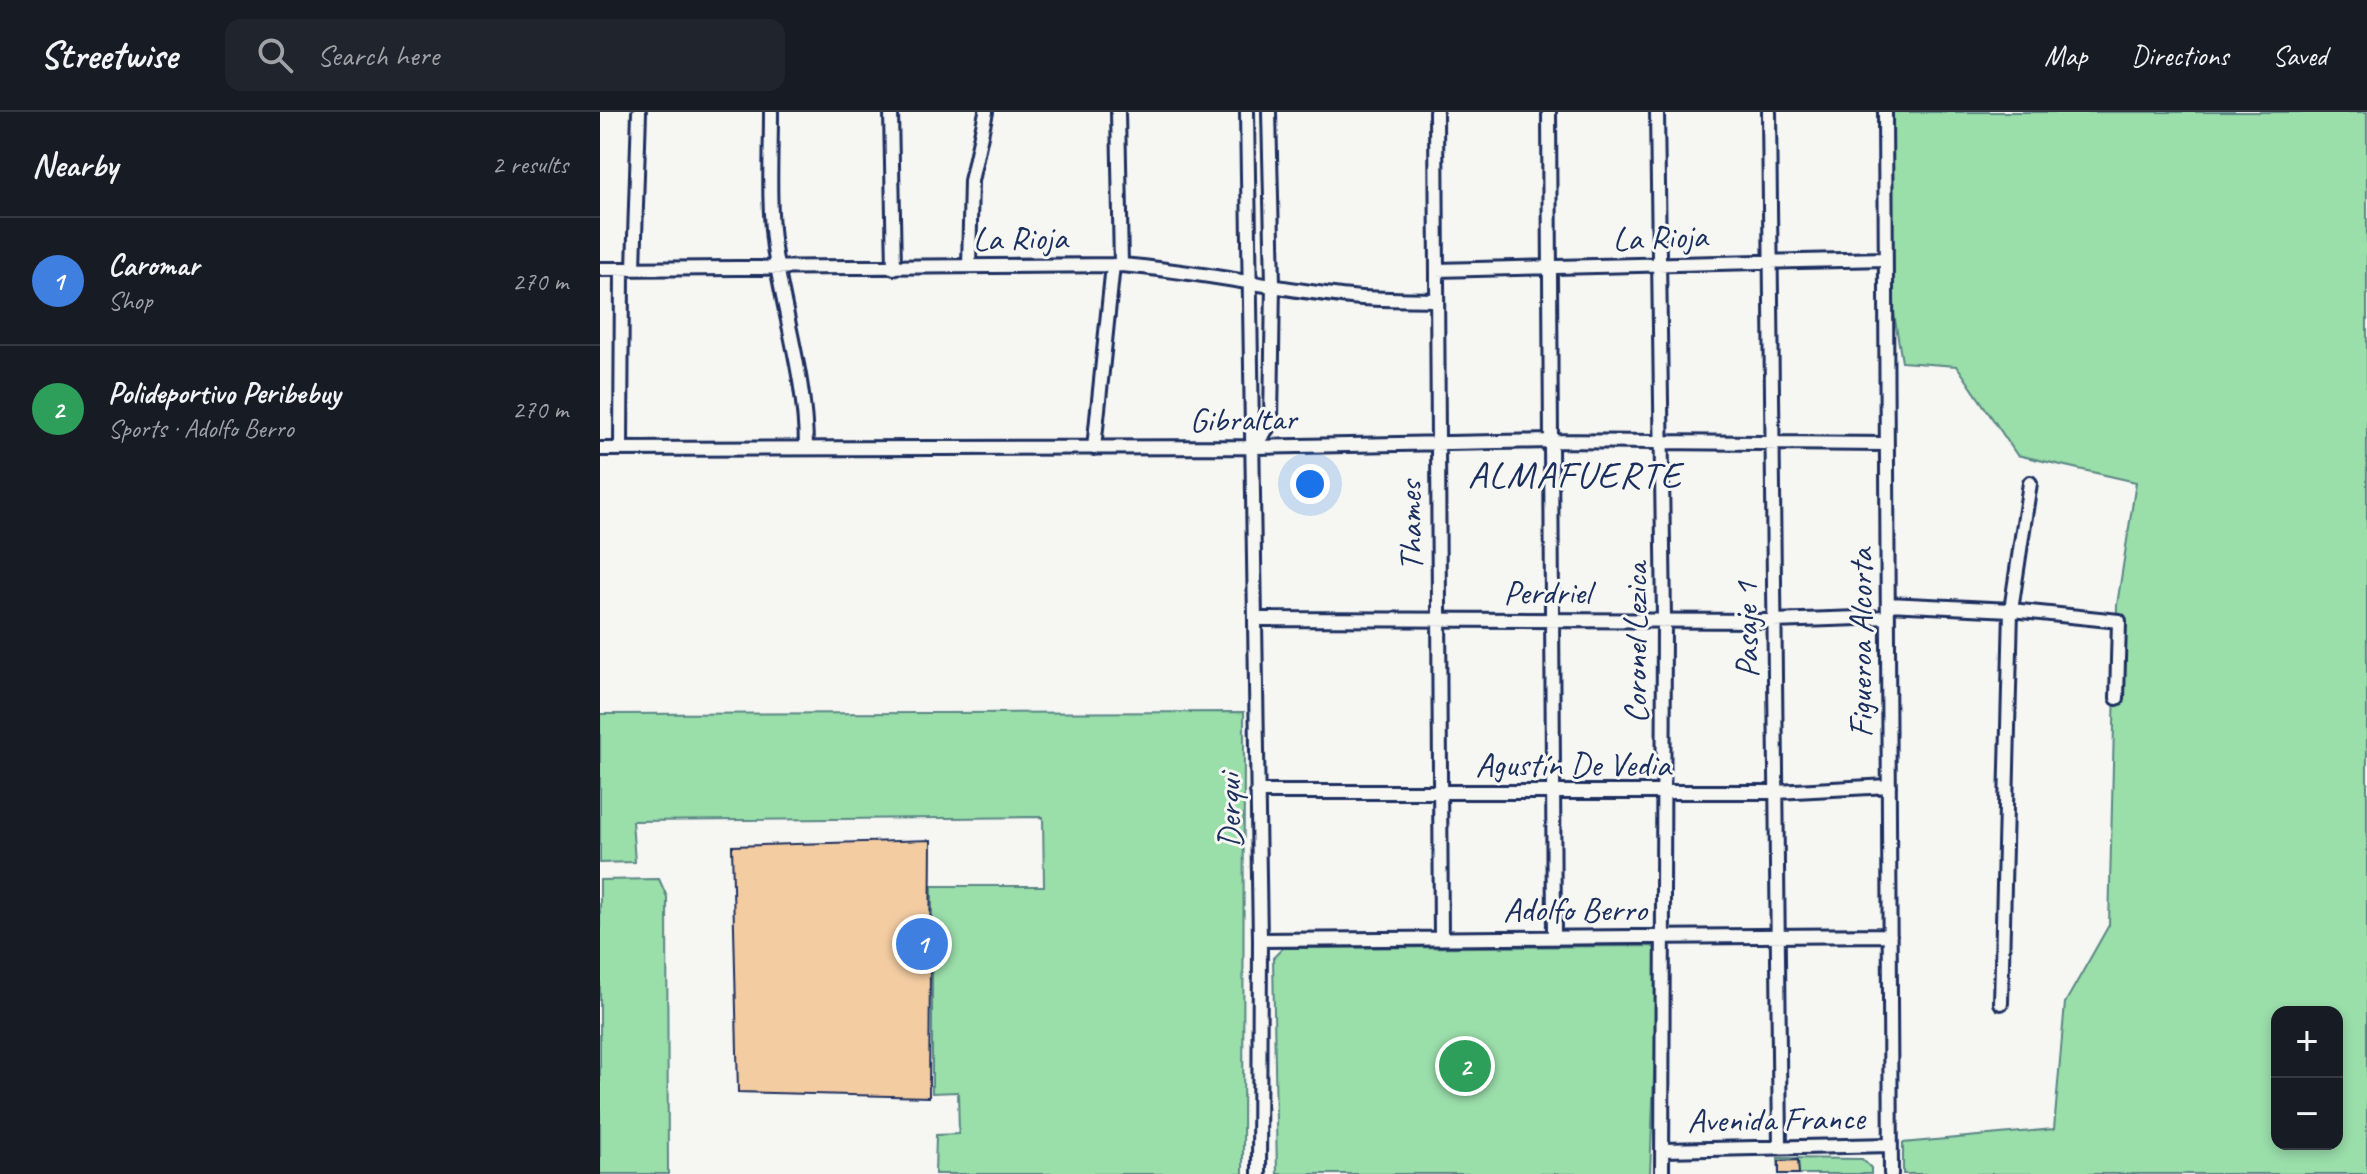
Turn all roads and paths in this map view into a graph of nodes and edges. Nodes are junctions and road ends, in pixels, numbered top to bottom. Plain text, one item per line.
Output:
1 (639, 112) edge
2 (771, 112) edge
3 (891, 112) edge
4 (986, 112) edge
5 (1118, 112) edge
6 (1247, 112) edge
7 (1269, 112) edge
8 (1436, 112) edge
9 (1549, 112) edge
10 (1657, 112) edge
11 (1769, 112) edge
12 (1885, 112) edge
13 (1885, 259) junction
14 (1769, 261) junction
15 (1117, 265) junction
16 (969, 266) junction
17 (1658, 266) junction
18 (628, 268) junction
19 (778, 268) junction
20 (894, 268) junction
21 (1550, 268) junction
22 (600, 269) edge
23 (1437, 270) junction
24 (1250, 282) junction
25 (1273, 283) junction
26 (1437, 300) junction
27 (1551, 441) junction
28 (1661, 442) junction
29 (1436, 443) junction
30 (1772, 443) junction
31 (1886, 444) junction
32 (1254, 447) junction
33 (806, 448) junction
34 (1094, 448) junction
35 (600, 449) edge
36 (621, 449) junction
37 (2030, 483) dead end
38 (2011, 610) junction
39 (1888, 611) junction
40 (1255, 619) junction
41 (1664, 619) junction
42 (1439, 620) junction
43 (1550, 620) junction
44 (1773, 621) junction
45 (2117, 698) dead end
46 (1889, 786) junction
47 (1257, 792) junction
48 (1442, 792) junction
49 (1661, 792) junction
50 (1776, 792) junction
51 (1552, 794) junction
52 (1890, 935) junction
53 (1665, 936) junction
54 (1777, 936) junction
55 (1554, 937) junction
56 (1441, 938) junction
57 (1260, 940) junction
58 (2001, 1003) dead end
59 (1890, 1145) junction
60 (1780, 1147) junction
61 (1663, 1150) junction
62 (1259, 1174) edge
63 (1662, 1174) edge
64 (1891, 1174) edge

1 - 18 street
2 - 19 street
3 - 20 street
4 - 16 street
5 - 15 street
6 - 24 street, Derqui
7 - 25 street, Derqui
8 - 23 street, Thames
9 - 21 street
10 - 17 street, Coronel Lezica
11 - 14 street, Pasaje 1
12 - 13 street, Figueroa Alcorta
13 - 14 street, La Rioja
13 - 31 street, Figueroa Alcorta
14 - 17 street, La Rioja
14 - 30 street, Pasaje 1
15 - 16 street, La Rioja
15 - 24 street, La Rioja
15 - 34 street
16 - 20 street, La Rioja
17 - 21 street, La Rioja
17 - 28 street, Coronel Lezica
18 - 19 street, La Rioja
18 - 22 street, La Rioja
18 - 36 street
19 - 20 street, La Rioja
19 - 33 street
21 - 23 street, La Rioja
21 - 27 street
23 - 26 street, Thames
24 - 25 street, La Rioja
24 - 32 street, Derqui
25 - 26 street, La Rioja
25 - 32 street, Derqui
26 - 29 street, Thames
27 - 28 street, Gibraltar
27 - 29 street, Gibraltar
27 - 43 street
28 - 30 street, Gibraltar
28 - 41 street, Coronel Lezica
29 - 32 street, Gibraltar
29 - 42 street, Thames
30 - 31 street, Gibraltar
30 - 44 street, Pasaje 1
31 - 39 street, Figueroa Alcorta
32 - 34 street, Gibraltar
32 - 40 street, Derqui
33 - 34 street, Gibraltar
33 - 36 street, Gibraltar
35 - 36 street, Gibraltar
37 - 38 street
38 - 39 street, Perdriel
38 - 45 street, Perdriel
38 - 58 street
39 - 44 street, Perdriel
39 - 46 street, Figueroa Alcorta
40 - 42 street, Perdriel
40 - 47 street, Derqui
41 - 43 street, Perdriel
41 - 44 street, Perdriel
41 - 49 street, Coronel Lezica
42 - 43 street, Perdriel
42 - 48 street, Thames
43 - 51 street
44 - 50 street, Pasaje 1
46 - 50 street, Agustín De Vedia
46 - 52 street, Figueroa Alcorta
47 - 48 street, Agustín De Vedia
47 - 57 street, Derqui
48 - 51 street, Agustín De Vedia
48 - 56 street, Thames
49 - 50 street, Agustín De Vedia
49 - 51 street, Agustín De Vedia
49 - 53 street, Coronel Lezica
50 - 54 street, Pasaje 1
51 - 55 street
52 - 54 street, Adolfo Berro
52 - 59 street, Figueroa Alcorta
53 - 54 street, Adolfo Berro
53 - 55 street, Adolfo Berro
53 - 61 street, Coronel Lezica
54 - 60 street, Pasaje 1
55 - 56 street, Adolfo Berro
56 - 57 street, Adolfo Berro
57 - 62 street, Derqui
59 - 60 street, Avenida France
59 - 64 street, Figueroa Alcorta
60 - 61 street, Avenida France
61 - 63 street, Coronel Lezica

